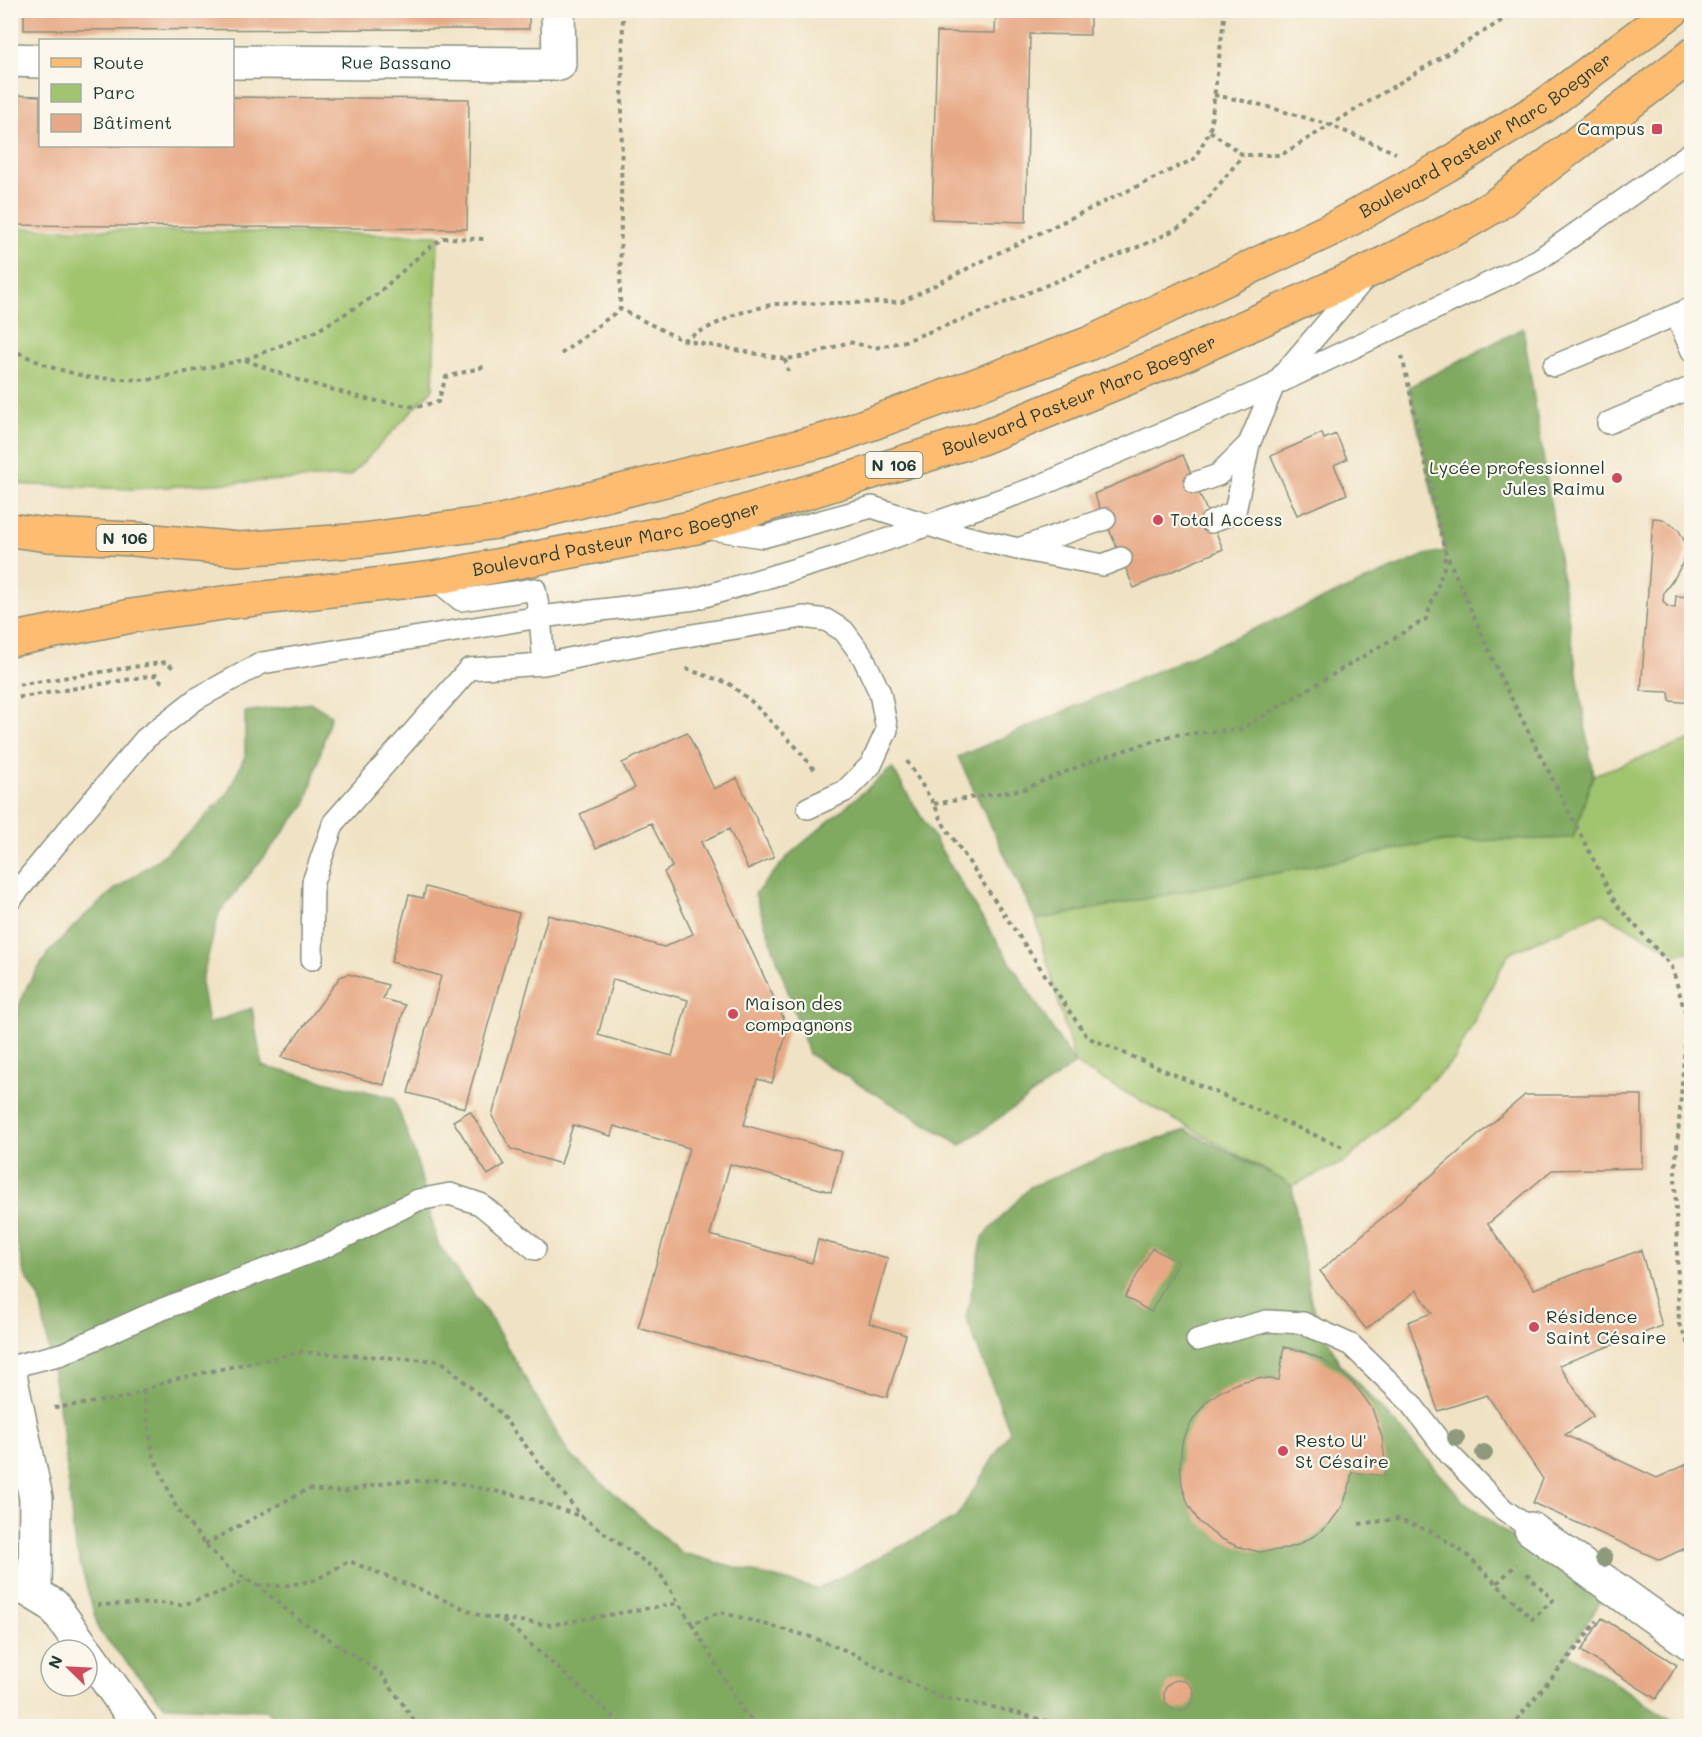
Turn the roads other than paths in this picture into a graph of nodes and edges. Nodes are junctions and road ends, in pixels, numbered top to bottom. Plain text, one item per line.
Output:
1 (558, 10) edge
2 (1673, 10) edge
3 (1692, 56) edge
4 (10, 60) edge
5 (39, 61) edge
6 (234, 62) edge
7 (1692, 152) edge
8 (1373, 269) junction
9 (1684, 312) edge
10 (1692, 351) edge
11 (1554, 366) dead end
12 (1274, 385) junction
13 (1692, 387) edge
14 (1608, 423) dead end
15 (1249, 444) junction
16 (1195, 483) dead end
17 (1105, 519) dead end
18 (1211, 522) dead end
19 (930, 525) junction
20 (696, 527) junction
21 (10, 530) edge
22 (1018, 549) junction
23 (1121, 558) dead end
24 (434, 578) junction
25 (540, 617) junction
26 (10, 640) edge
27 (544, 663) junction
28 (808, 808) dead end
29 (10, 900) edge
30 (312, 959) dead end
31 (535, 1249) dead end
32 (1197, 1340) dead end
33 (10, 1367) edge
34 (10, 1375) edge
35 (1539, 1534) joint
36 (23, 1586) edge
37 (77, 1638) edge
38 (1692, 1644) edge
39 (99, 1669) edge
40 (140, 1726) edge

1 - 6 street, Rue Bassano
2 - 21 main road, Boulevard Pasteur Marc Boegner / N 106
3 - 8 main road, Boulevard Pasteur Marc Boegner / N 106
4 - 5 street
7 - 12 lane
8 - 12 lane
8 - 20 main road, Boulevard Pasteur Marc Boegner / N 106
9 - 10 lane
9 - 11 lane
12 - 15 lane
12 - 19 lane
13 - 14 lane
15 - 16 lane
15 - 18 lane
17 - 22 lane
19 - 20 lane
19 - 22 lane
19 - 25 lane
20 - 24 main road, Boulevard Pasteur Marc Boegner / N 106
22 - 23 lane
24 - 25 lane
24 - 26 main road, Boulevard Pasteur Marc Boegner / N 106
25 - 27 lane
25 - 29 lane
27 - 28 lane
27 - 30 lane
31 - 33 lane
32 - 35 lane
34 - 36 street
35 - 38 street
36 - 37 street
39 - 40 street

